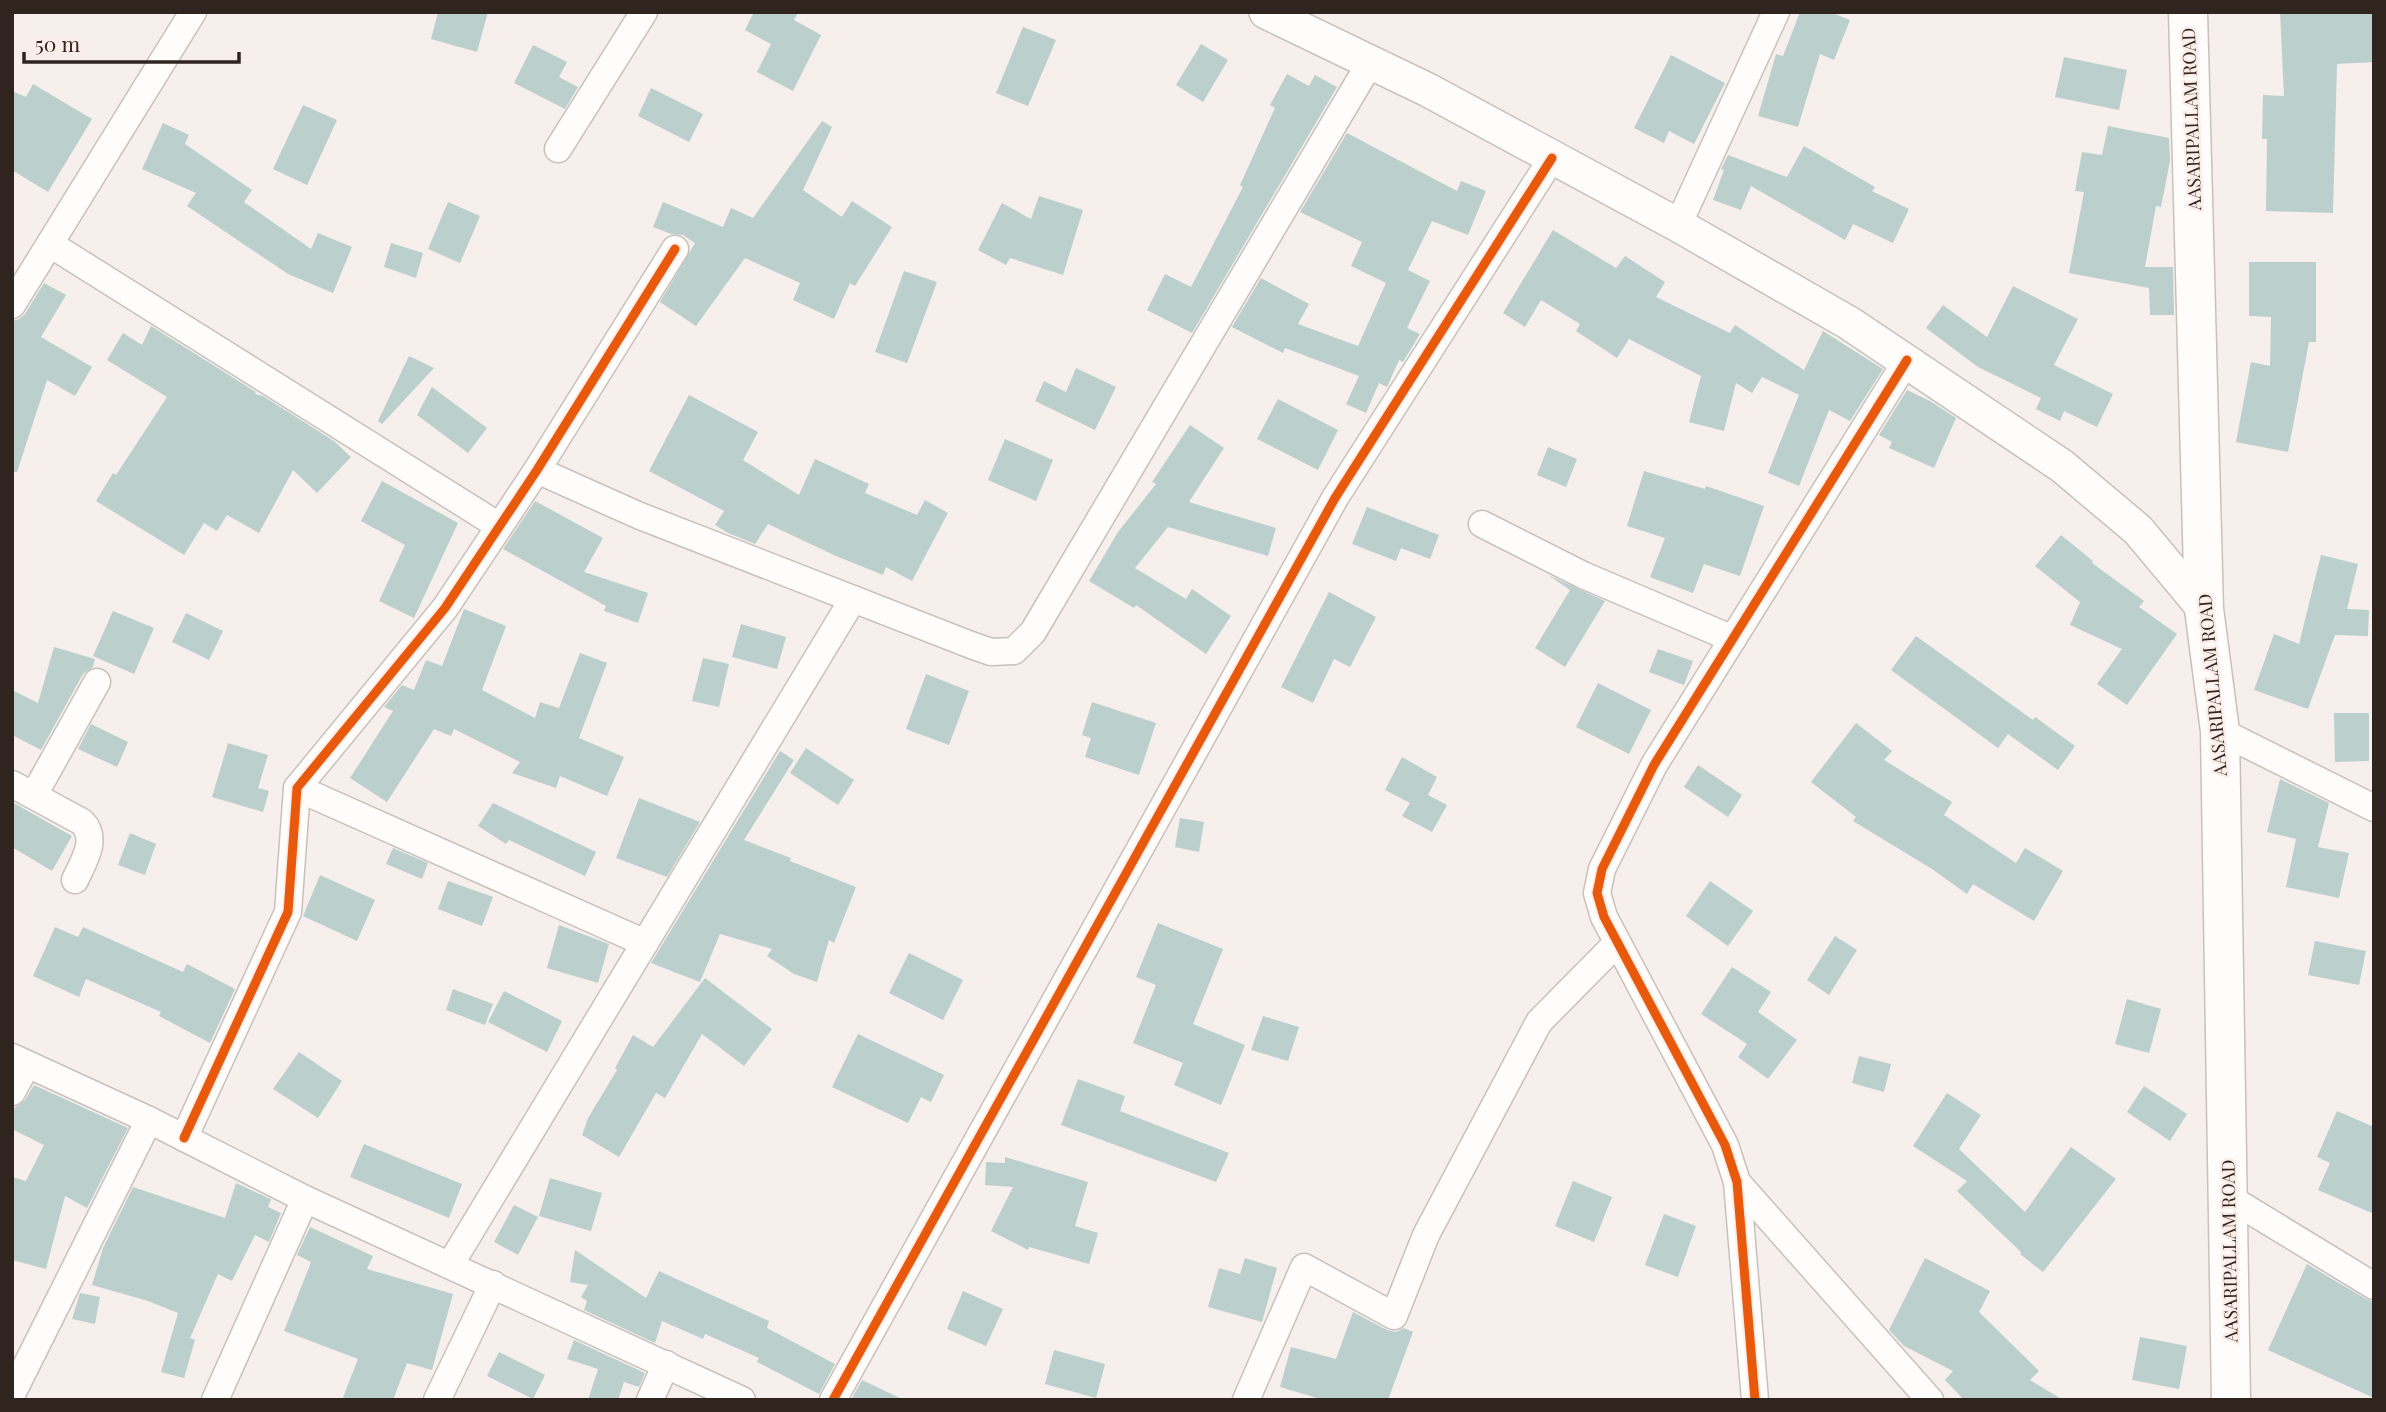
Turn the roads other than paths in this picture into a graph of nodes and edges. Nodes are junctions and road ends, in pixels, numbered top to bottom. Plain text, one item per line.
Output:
1 (193, 12) edge
2 (644, 12) edge
3 (1266, 12) edge
4 (1776, 12) edge
5 (2188, 12) edge
6 (1370, 63) junction
7 (558, 149) dead end
8 (1552, 158) junction
9 (1678, 225) junction
10 (50, 244) junction
11 (675, 249) dead end
12 (12, 305) edge
13 (1907, 360) junction
14 (537, 470) junction
15 (1482, 524) dead end
16 (499, 526) junction
17 (853, 599) junction
18 (2204, 609) junction
19 (1733, 639) junction
20 (97, 681) dead end
21 (2220, 731) junction
22 (297, 788) junction
23 (23, 789) edge
24 (2374, 808) edge
25 (75, 880) dead end
26 (645, 943) junction
27 (1617, 943) junction
28 (20, 1061) edge
29 (12, 1092) edge
30 (149, 1120) junction
31 (184, 1139) junction
32 (1737, 1182) junction
33 (2228, 1197) junction
34 (305, 1199) junction
35 (450, 1265) junction
36 (493, 1284) junction
37 (2374, 1286) edge
38 (666, 1364) junction
39 (12, 1394) edge
40 (215, 1400) edge
41 (437, 1400) edge
42 (650, 1400) edge
43 (742, 1400) edge
44 (834, 1400) edge
45 (1246, 1400) edge
46 (1755, 1400) edge
47 (1930, 1400) edge
48 (2231, 1400) edge

1 - 10 street
2 - 7 street
3 - 6 street
4 - 9 street
5 - 18 main road, AASARIPALLAM ROAD
6 - 8 street
6 - 17 street
8 - 9 street
8 - 44 street
9 - 13 street
10 - 12 street
10 - 16 street
11 - 14 street
13 - 18 street
13 - 19 street
14 - 16 street
14 - 17 street
15 - 19 street
16 - 22 street
17 - 26 street
18 - 21 main road, AASARIPALLAM ROAD
19 - 27 street
20 - 23 street
21 - 24 street
21 - 33 main road, AASARIPALLAM ROAD
22 - 26 street
22 - 31 street
23 - 25 street
26 - 35 street
27 - 32 street
27 - 45 street
28 - 29 street
28 - 30 street
30 - 31 street
30 - 39 street
31 - 34 street
32 - 46 street
32 - 47 street
33 - 37 street
33 - 48 main road, AASARIPALLAM ROAD
34 - 35 street
34 - 40 street
35 - 36 street
36 - 38 street
36 - 41 street
38 - 42 street
38 - 43 street

